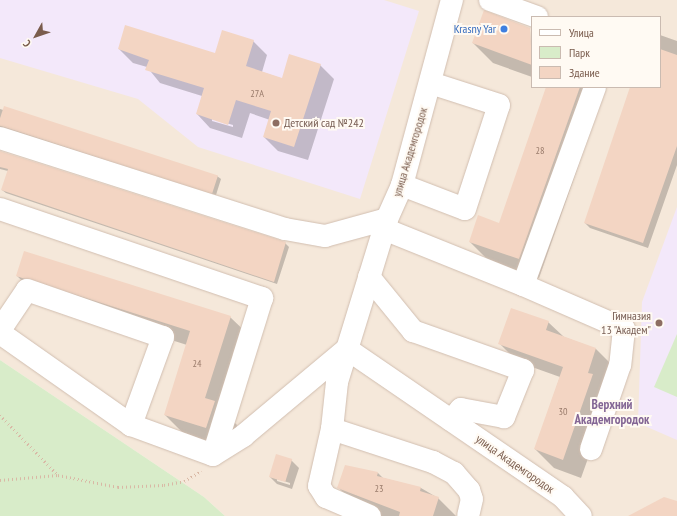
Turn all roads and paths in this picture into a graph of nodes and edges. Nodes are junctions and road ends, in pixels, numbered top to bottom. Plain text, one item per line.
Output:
1 (452, 0) edge
2 (490, 0) edge
3 (534, 16) edge
4 (431, 83) junction
5 (595, 88) edge
6 (0, 138) edge
7 (402, 185) junction
8 (0, 209) edge
9 (385, 224) junction
10 (369, 277) junction
11 (523, 285) junction
12 (0, 332) edge
13 (347, 348) junction
14 (0, 415) edge
15 (451, 420) junction
16 (131, 425) junction
17 (332, 430) junction
18 (591, 449) dead end
19 (213, 455) junction
20 (58, 475) junction
21 (0, 480) edge
22 (370, 516) edge
23 (468, 516) edge
24 (581, 516) edge

1 - 4 street, улица Академгородок
2 - 3 street
4 - 7 street, улица Академгородок
4 - 7 street
5 - 11 street
6 - 9 street
7 - 9 street, улица Академгородок
8 - 19 street
9 - 10 street, улица Академгородок
9 - 11 street
10 - 13 street, улица Академгородок
10 - 15 street
11 - 18 street
12 - 16 street
12 - 16 street
13 - 15 street, улица Академгородок
13 - 17 street, улица Академгородок
13 - 19 street
14 - 20 path
15 - 24 street, улица Академгородок
16 - 19 street
17 - 22 street, улица Академгородок
17 - 23 street
19 - 20 path
20 - 21 path

